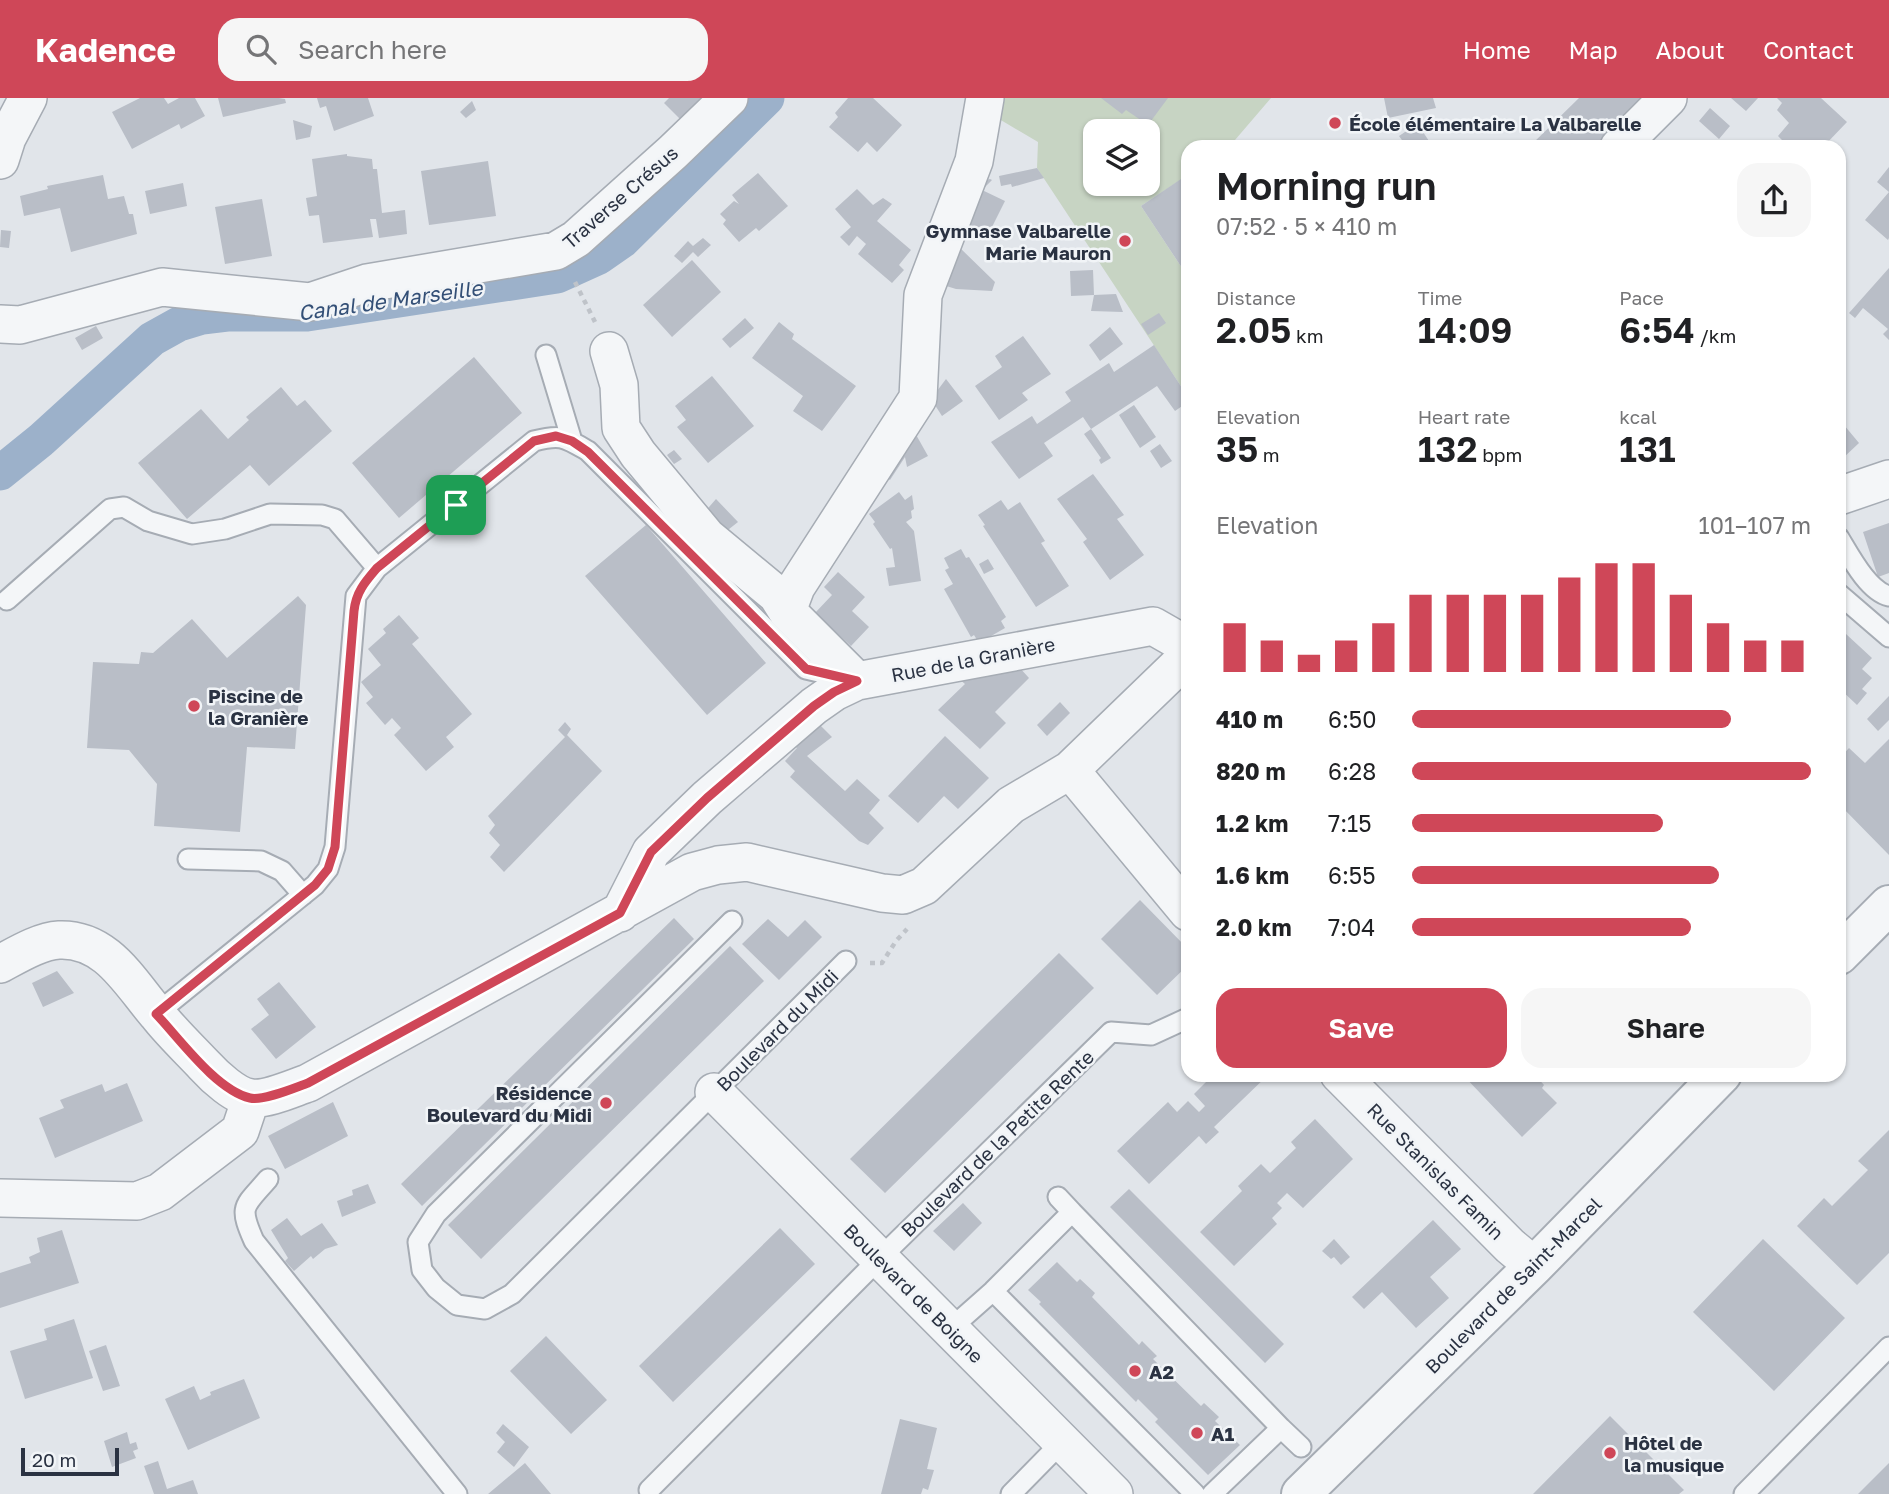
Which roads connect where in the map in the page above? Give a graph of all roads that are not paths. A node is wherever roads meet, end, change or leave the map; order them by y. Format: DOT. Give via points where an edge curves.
graph roads {
  1 [pos="28,98"];
  2 [pos="729,98"];
  3 [pos="985,98"];
  4 [pos="1668,98"];
  5 [pos="1626,140"];
  6 [pos="0,160"];
  7 [pos="0,324"];
  8 [pos="609,351"];
  9 [pos="546,355"];
  10 [pos="572,441"];
  11 [pos="1889,479"];
  12 [pos="1846,494"];
  13 [pos="1846,553"];
  14 [pos="377,568"];
  15 [pos="1889,596"];
  16 [pos="7,600"];
  17 [pos="1846,600"];
  18 [pos="787,611"];
  19 [pos="1889,637"];
  20 [pos="1181,642"];
  21 [pos="1181,663"];
  22 [pos="857,681"];
  23 [pos="1070,770"];
  24 [pos="188,859"];
  25 [pos="303,895"];
  26 [pos="1181,904"];
  27 [pos="1889,905"];
  28 [pos="620,913"];
  29 [pos="732,921"];
  30 [pos="1846,948"];
  31 [pos="846,961"];
  32 [pos="0,964"];
  33 [pos="156,1014"];
  34 [pos="1181,1021"];
  35 [pos="1347,1082"];
  36 [pos="1714,1082"];
  37 [pos="714,1091"];
  38 [pos="251,1098"];
  39 [pos="268,1179"];
  40 [pos="1058,1197"];
  41 [pos="0,1198"];
  42 [pos="1072,1212"];
  43 [pos="880,1258"];
  44 [pos="1534,1266"];
  45 [pos="993,1291"];
  46 [pos="950,1329"];
  47 [pos="1889,1347"];
  48 [pos="1281,1428"];
  49 [pos="1062,1442"];
  50 [pos="1301,1447"];
  51 [pos="649,1490"];
  52 [pos="457,1494"];
  53 [pos="1011,1494"];
  54 [pos="1114,1494"];
  55 [pos="1195,1494"];
  56 [pos="1212,1494"];
  57 [pos="1301,1494"];
  58 [pos="1744,1494"];
  1 -- 6 [label="street" via="6,138"];
  2 -- 7 [label="street, Traverse Crésus" via="586,230 556,251 367,284 310,302 162,287 20,325"];
  3 -- 18 [label="street" via="974,161 923,295 918,398 796,587"];
  4 -- 5 [label="street"];
  8 -- 18 [label="street" via="619,385 621,428 638,454 708,537 777,595"];
  9 -- 10 [label="lane"];
  10 -- 14 [label="lane" via="556,436 534,441"];
  10 -- 22 [label="lane" via="806,669"];
  11 -- 12 [label="street"];
  13 -- 15 [label="lane" via="1864,577"];
  14 -- 16 [label="lane" via="335,519 322,515 271,513 225,529 192,534 148,521 124,507 110,509"];
  14 -- 25 [label="lane" via="356,596 335,847 328,869"];
  17 -- 19 [label="lane"];
  18 -- 22 [label="street"];
  20 -- 22 [label="street, Rue de la Granière" via="1153,626"];
  21 -- 23 [label="street"];
  22 -- 28 [label="street, Rue de la Granière" via="814,706 651,852"];
  23 -- 26 [label="street"];
  23 -- 28 [label="street" via="1010,805 924,886 902,895 747,862 692,872"];
  24 -- 25 [label="lane" via="261,861 282,871"];
  25 -- 33 [label="lane"];
  27 -- 30 [label="street"];
  28 -- 38 [label="street" via="308,1083"];
  29 -- 37 [label="lane, Boulevard du Midi" via="436,1214 418,1242 422,1270 457,1305 485,1309 512,1294"];
  31 -- 37 [label="lane, Boulevard du Midi"];
  32 -- 33 [label="street" via="57,940 78,942 114,962"];
  33 -- 38 [label="street" via="215,1076"];
  34 -- 43 [label="lane, Boulevard de la Petite Rente" via="1151,1035 1111,1032"];
  35 -- 44 [label="street, Rue Stanislas Famin"];
  36 -- 44 [label="street, Boulevard de Saint-Marcel"];
  37 -- 43 [label="street, Boulevard de Boigne"];
  38 -- 41 [label="street" via="240,1130 160,1192 137,1201"];
  39 -- 52 [label="lane" via="246,1204 244,1219 254,1241"];
  40 -- 42 [label="lane"];
  42 -- 45 [label="lane"];
  42 -- 48 [label="lane"];
  43 -- 46 [label="street, Boulevard de Boigne"];
  43 -- 51 [label="lane, Boulevard de la Petite Rente"];
  44 -- 57 [label="street, Boulevard de Saint-Marcel"];
  45 -- 46 [label="lane"];
  45 -- 55 [label="lane"];
  46 -- 49 [label="street, Boulevard de Boigne"];
  47 -- 58 [label="lane"];
  48 -- 50 [label="lane"];
  48 -- 56 [label="lane"];
  49 -- 53 [label="lane"];
  49 -- 54 [label="street, Boulevard de Boigne"];
}
